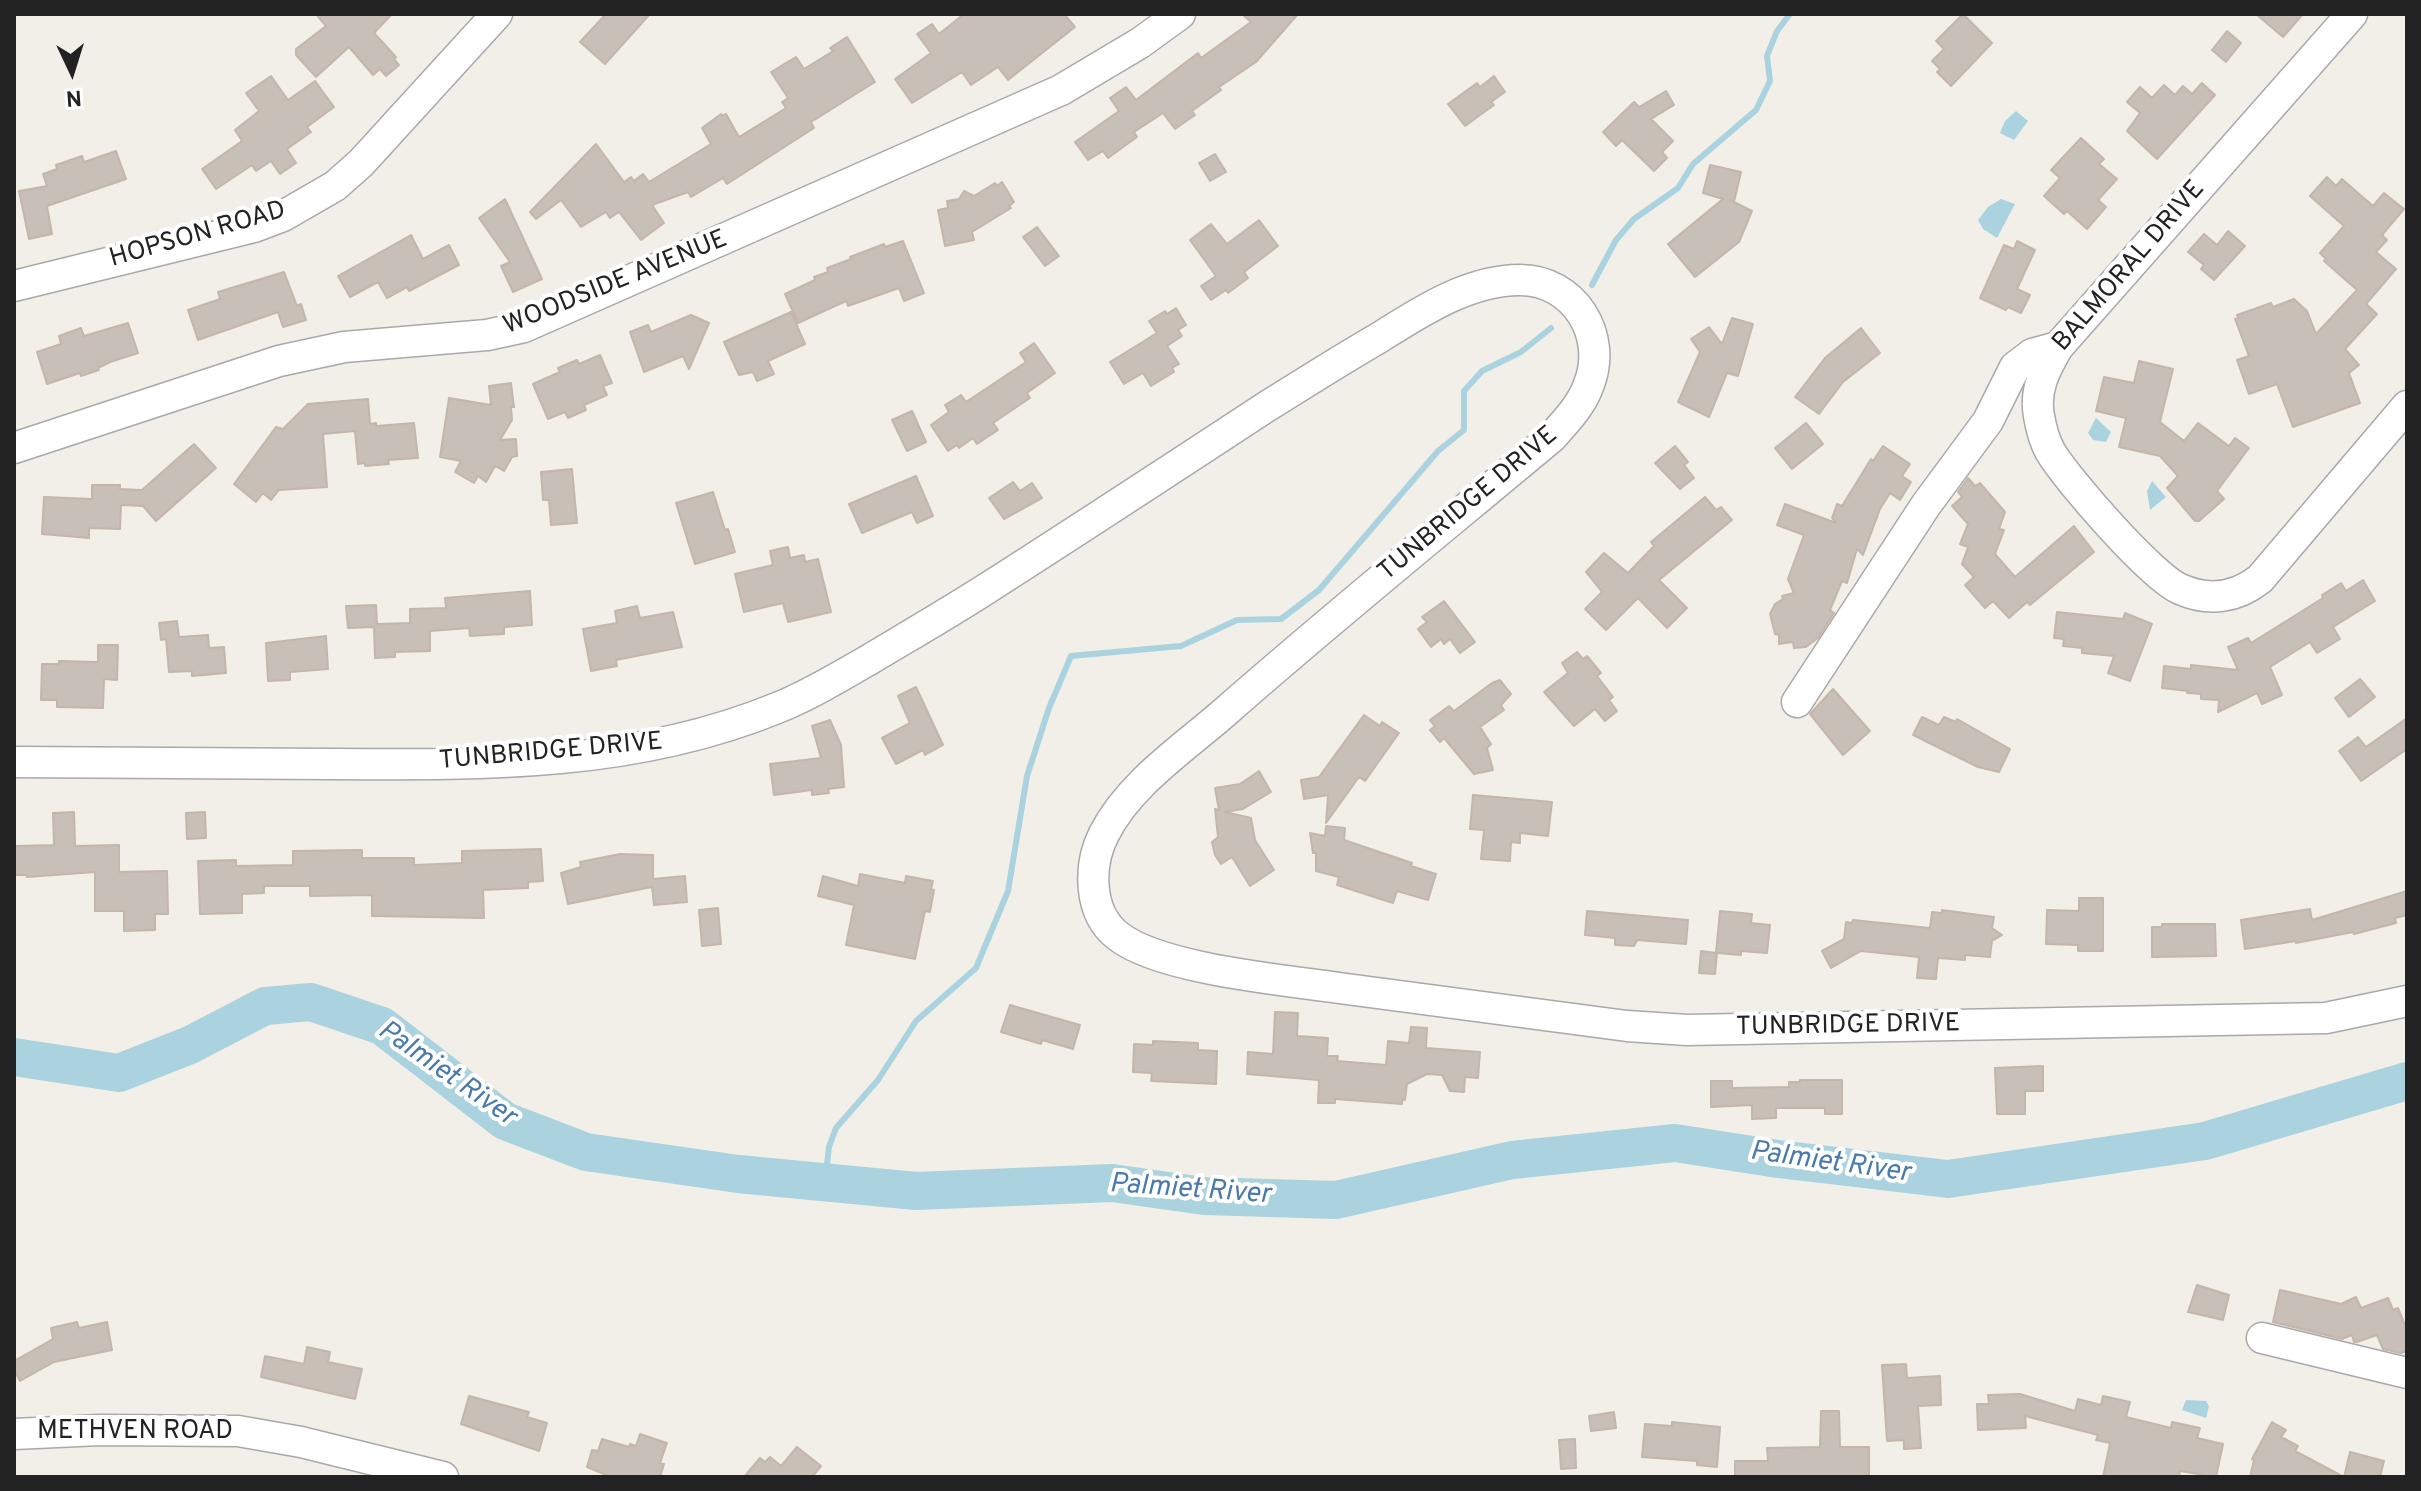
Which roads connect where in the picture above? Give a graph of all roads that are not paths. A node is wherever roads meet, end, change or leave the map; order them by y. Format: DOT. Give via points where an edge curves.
graph roads {
  1 [pos="497,14"];
  2 [pos="1180,14"];
  3 [pos="2352,14"];
  4 [pos="14,286"];
  5 [pos="2058,347"];
  6 [pos="2407,406"];
  7 [pos="14,448"];
  8 [pos="1797,702"];
  9 [pos="14,762"];
  10 [pos="2407,1001"];
  11 [pos="2262,1338"];
  12 [pos="2407,1373"];
  13 [pos="14,1434"];
  14 [pos="443,1477"];
  1 -- 4 [label="street, HOPSON ROAD" via="361,163 312,201 254,227"];
  2 -- 7 [label="street, WOODSIDE AVENUE" via="1061,90 524,327 315,352"];
  3 -- 5 [label="street, BALMORAL DRIVE"];
  5 -- 6 [label="street, BALMORAL DRIVE" via="2038,394 2042,433 2050,451 2161,578 2204,597 2234,595 2260,579"];
  5 -- 8 [label="street" via="2032,354 2015,367 1988,421 1926,505"];
  9 -- 10 [label="street, TUNBRIDGE DRIVE" via="482,765 633,749 722,728 814,691 941,617 1418,313 1480,286 1527,279 1568,294 1589,327 1594,363 1581,400 1552,437 1260,682 1121,808 1105,831 1093,872 1100,914 1118,936 1158,956 1254,976 1687,1030 2303,1019"];
  11 -- 12 [label="street"];
  13 -- 14 [label="street, METHVEN ROAD" via="238,1431"];
}
